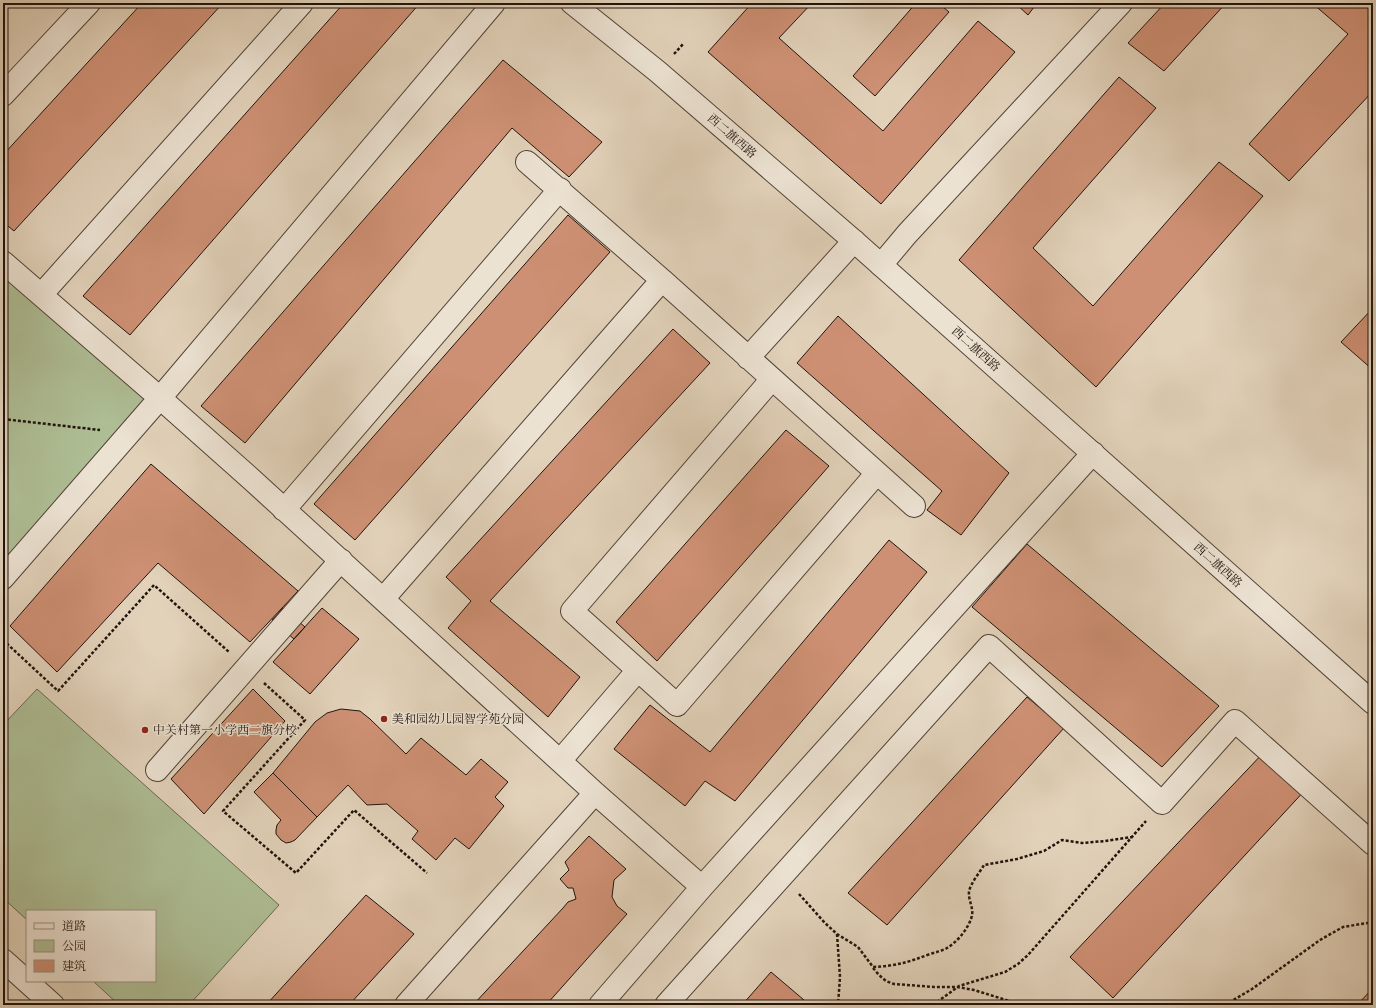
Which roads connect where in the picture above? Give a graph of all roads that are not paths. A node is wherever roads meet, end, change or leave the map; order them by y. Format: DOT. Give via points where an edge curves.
graph roads {
  1 [pos="89,3"];
  2 [pos="302,3"];
  3 [pos="494,3"];
  4 [pos="572,3"];
  5 [pos="1122,3"];
  6 [pos="3,95"];
  7 [pos="527,162"];
  8 [pos="560,189"];
  9 [pos="854,241"];
  10 [pos="3,262"];
  11 [pos="881,265"];
  12 [pos="662,280"];
  13 [pos="41,295"];
  14 [pos="748,358"];
  15 [pos="772,379"];
  16 [pos="160,398"];
  17 [pos="1093,453"];
  18 [pos="877,473"];
  19 [pos="914,506"];
  20 [pos="284,510"];
  21 [pos="341,560"];
  22 [pos="3,578"];
  23 [pos="383,599"];
  24 [pos="638,670"];
  25 [pos="1373,703"];
  26 [pos="560,761"];
  27 [pos="157,770"];
  28 [pos="596,793"];
  29 [pos="1370,836"];
  30 [pos="702,887"];
  31 [pos="3,960"];
  32 [pos="26,981"];
  33 [pos="27,982"];
  34 [pos="53,1005"];
  35 [pos="406,1005"];
  36 [pos="600,1005"];
  37 [pos="666,1005"];
  1 -- 6 [label="street"];
  2 -- 13 [label="street"];
  3 -- 16 [label="street"];
  4 -- 9 [label="street, 西二旗西路" via="657,71"];
  5 -- 11 [label="street"];
  7 -- 8 [label="street"];
  8 -- 12 [label="street"];
  8 -- 20 [label="street"];
  9 -- 11 [label="street, 西二旗西路"];
  9 -- 14 [label="street"];
  10 -- 13 [label="street"];
  11 -- 17 [label="street, 西二旗西路"];
  12 -- 14 [label="street"];
  12 -- 23 [label="street"];
  13 -- 16 [label="street"];
  14 -- 15 [label="street"];
  15 -- 18 [label="street"];
  15 -- 24 [label="street" via="572,611"];
  16 -- 20 [label="street"];
  16 -- 22 [label="street"];
  17 -- 25 [label="street, 西二旗西路"];
  17 -- 30 [label="street"];
  18 -- 19 [label="street"];
  18 -- 24 [label="street" via="677,705"];
  20 -- 21 [label="street"];
  21 -- 23 [label="street"];
  21 -- 27 [label="street"];
  23 -- 26 [label="street"];
  24 -- 26 [label="street"];
  26 -- 28 [label="street"];
  28 -- 30 [label="street"];
  28 -- 35 [label="street"];
  29 -- 37 [label="street" via="1235,721 1162,803 989,646"];
  30 -- 36 [label="street"];
  31 -- 32 [label="street"];
  33 -- 34 [label="street"];
}
